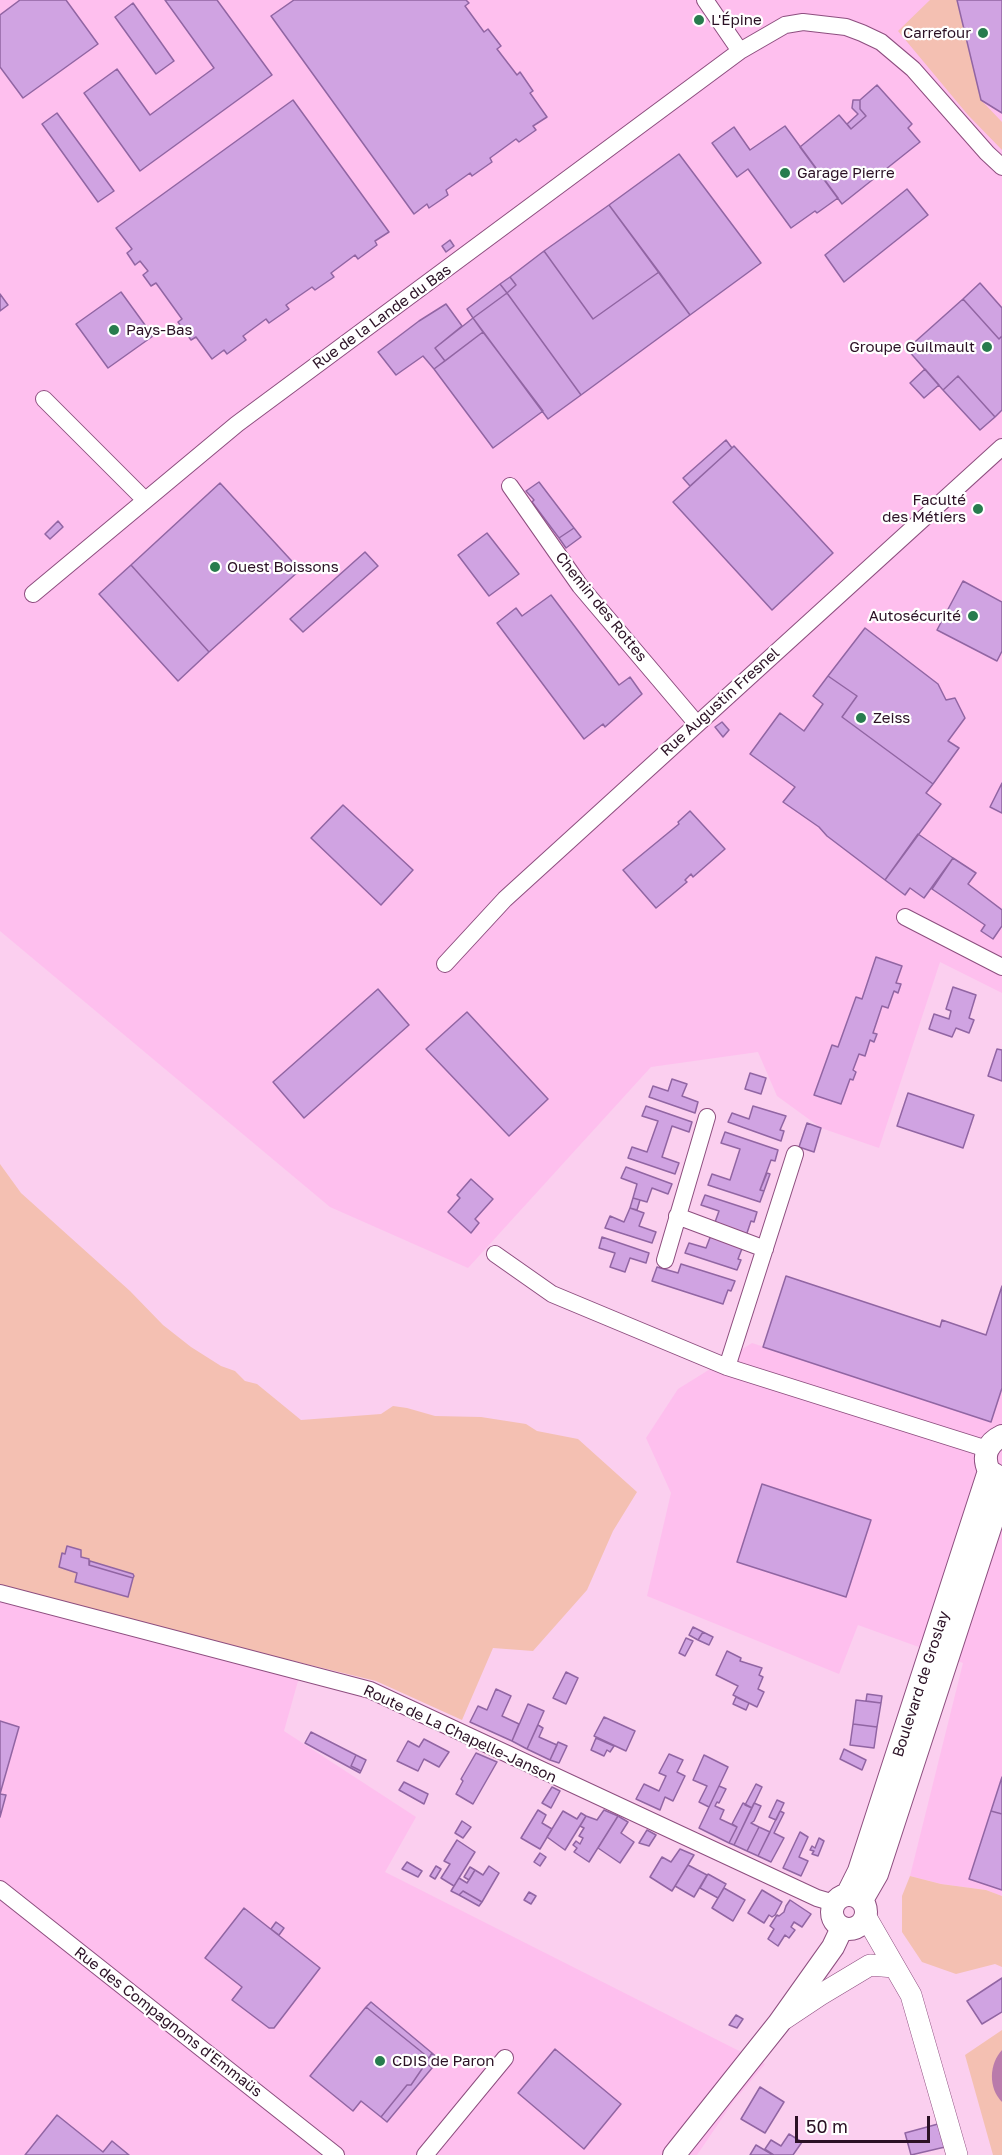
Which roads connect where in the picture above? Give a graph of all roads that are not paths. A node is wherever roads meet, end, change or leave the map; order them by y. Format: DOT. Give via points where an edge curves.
graph roads {
  1 [pos="705,0"];
  2 [pos="740,51"];
  3 [pos="1002,167"];
  4 [pos="44,399"];
  5 [pos="1002,447"];
  6 [pos="510,486"];
  7 [pos="145,500"];
  8 [pos="33,594"];
  9 [pos="697,724"];
  10 [pos="905,917"];
  11 [pos="445,964"];
  12 [pos="1002,968"];
  13 [pos="707,1117"];
  14 [pos="795,1154"];
  15 [pos="677,1216"];
  16 [pos="765,1249"];
  17 [pos="495,1254"];
  18 [pos="665,1260"];
  19 [pos="727,1367"];
  20 [pos="995,1459"];
  21 [pos="1002,1491"];
  22 [pos="0,1593"];
  23 [pos="0,1889"];
  24 [pos="852,1904"];
  25 [pos="894,1967"];
  26 [pos="779,2023"];
  27 [pos="504,2058"];
  28 [pos="336,2155"];
  29 [pos="425,2155"];
  30 [pos="674,2155"];
  31 [pos="957,2155"];
  1 -- 2 [label="street"];
  2 -- 3 [label="street, Rue de la Lande du Bas" via="785,25 804,22 862,33 881,42 913,69"];
  2 -- 7 [label="street, Rue de la Lande du Bas" via="237,424"];
  4 -- 7 [label="street"];
  5 -- 9 [label="street, Rue Augustin Fresnel"];
  6 -- 9 [label="street, Chemin des Rottes" via="580,586"];
  7 -- 8 [label="street, Rue de la Lande du Bas"];
  9 -- 11 [label="street, Rue Augustin Fresnel" via="505,899"];
  10 -- 12 [label="street"];
  13 -- 15 [label="street"];
  14 -- 16 [label="street"];
  15 -- 16 [label="street"];
  15 -- 18 [label="street"];
  16 -- 19 [label="street"];
  17 -- 19 [label="street" via="552,1294"];
  19 -- 20 [label="street"];
  20 -- 24 [label="main road, Boulevard de Groslay" via="859,1871"];
  21 -- 24 [label="main road, Boulevard de Groslay" via="874,1880"];
  22 -- 24 [label="street, Route de La Chapelle-Janson" via="370,1690 817,1898"];
  23 -- 28 [label="street, Rue des Compagnons d'Emmaüs"];
  24 -- 25 [label="street"];
  24 -- 26 [label="main road" via="832,1910 832,1917 842,1928 833,1947"];
  25 -- 26 [label="street" via="870,1965"];
  25 -- 31 [label="street" via="911,1995"];
  26 -- 30 [label="main road"];
  27 -- 29 [label="street"];
}
